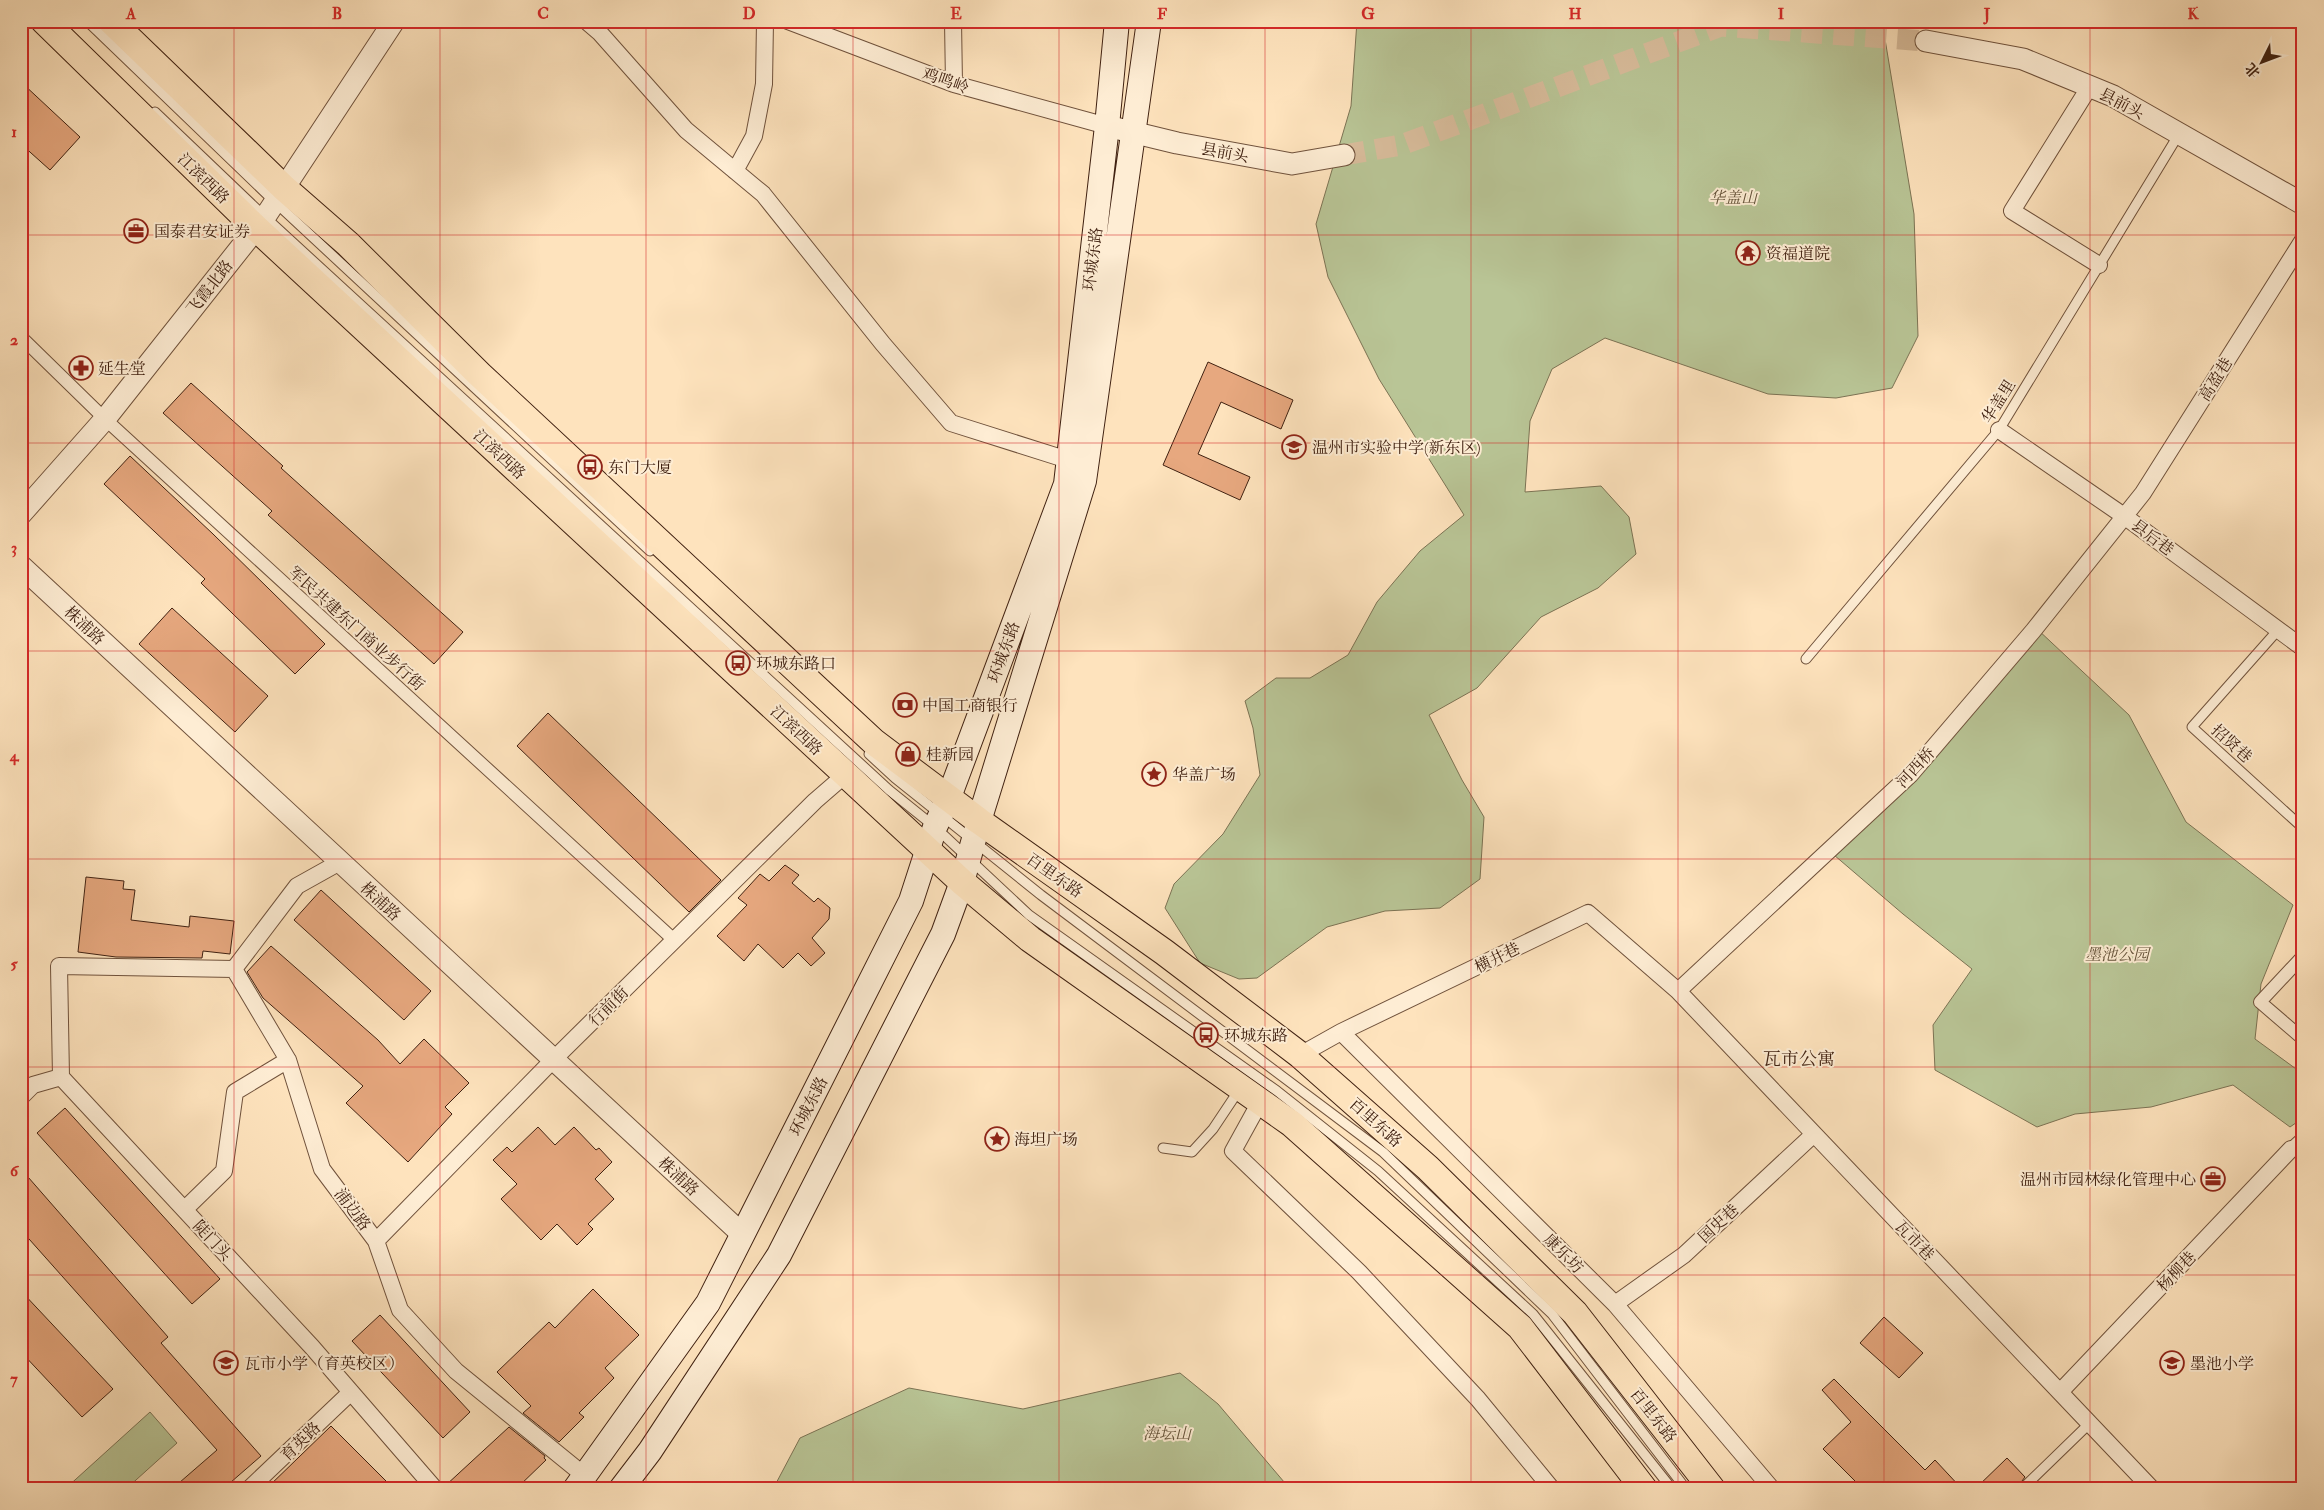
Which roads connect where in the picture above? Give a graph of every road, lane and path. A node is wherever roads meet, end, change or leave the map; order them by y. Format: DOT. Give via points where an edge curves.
graph roads {
  1 [pos="44,21"];
  2 [pos="87,21"];
  3 [pos="111,21"];
  4 [pos="394,21"];
  5 [pos="586,21"];
  6 [pos="765,21"];
  7 [pos="788,21"];
  8 [pos="953,21"];
  9 [pos="1118,21"];
  10 [pos="1149,21"];
  11 [pos="1926,40"];
  12 [pos="954,84"];
  13 [pos="2090,86"];
  14 [pos="146,102"];
  15 [pos="1107,126"];
  16 [pos="1133,133"];
  17 [pos="2179,134"];
  18 [pos="1344,155"];
  19 [pos="736,171"];
  20 [pos="2303,204"];
  21 [pos="270,209"];
  22 [pos="2303,240"];
  23 [pos="2100,264"];
  24 [pos="21,337"];
  25 [pos="105,419"];
  26 [pos="1999,430"];
  27 [pos="1068,460"];
  28 [pos="21,514"];
  29 [pos="2124,516"];
  30 [pos="654,554"];
  31 [pos="21,566"];
  32 [pos="2278,630"];
  33 [pos="2303,648"];
  34 [pos="1806,659"];
  35 [pos="859,744"];
  36 [pos="845,775"];
  37 [pos="938,822"];
  38 [pos="2303,828"];
  39 [pos="971,850"];
  40 [pos="340,862"];
  41 [pos="674,940"];
  42 [pos="2303,956"];
  43 [pos="234,969"];
  44 [pos="1678,991"];
  45 [pos="1341,1032"];
  46 [pos="2303,1039"];
  47 [pos="1300,1055"];
  48 [pos="288,1060"];
  49 [pos="553,1060"];
  50 [pos="62,1077"];
  51 [pos="1250,1095"];
  52 [pos="21,1096"];
  53 [pos="1814,1134"];
  54 [pos="2303,1138"];
  55 [pos="1164,1148"];
  56 [pos="2291,1150"];
  57 [pos="185,1209"];
  58 [pos="743,1235"];
  59 [pos="376,1241"];
  60 [pos="1615,1304"];
  61 [pos="2060,1392"];
  62 [pos="350,1393"];
  63 [pos="2090,1423"];
  64 [pos="580,1482"];
  65 [pos="250,1489"];
  66 [pos="435,1489"];
  67 [pos="622,1489"];
  68 [pos="1552,1489"];
  69 [pos="1644,1489"];
  70 [pos="1672,1489"];
  71 [pos="1686,1489"];
  72 [pos="1712,1489"];
  73 [pos="1772,1489"];
  74 [pos="2022,1489"];
  75 [pos="2152,1489"];
  1 -- 21 [label="main road, 江滨西路"];
  2 -- 21 [label="lane"];
  3 -- 21 [label="main road, 江滨西路"];
  4 -- 21 [label="street, 飞霞北路"];
  5 -- 19 [label="street" via="686,130"];
  6 -- 19 [label="street" via="764,84 754,136"];
  7 -- 12 [label="street, 鸡鸣岭"];
  8 -- 12 [label="street"];
  9 -- 15 [label="main road, 环城东路"];
  10 -- 16 [label="main road, 环城东路"];
  11 -- 13 [label="street, 县前头" via="2023,59"];
  12 -- 15 [label="street, 鸡鸣岭"];
  13 -- 17 [label="street, 县前头"];
  13 -- 23 [label="street" via="2012,211"];
  14 -- 21 [label="lane"];
  15 -- 16 [label="street, 县前头"];
  15 -- 27 [label="main road, 环城东路"];
  16 -- 18 [label="street, 县前头" via="1292,164"];
  16 -- 39 [label="main road, 环城东路" via="1084,481"];
  17 -- 20 [label="street, 县前头"];
  17 -- 23 [label="lane, 华盖里"];
  19 -- 27 [label="street" via="763,194 951,423"];
  21 -- 25 [label="street, 飞霞北路"];
  21 -- 30 [label="lane"];
  21 -- 36 [label="main road, 江滨西路"];
  21 -- 37 [label="lane" via="889,790"];
  21 -- 37 [label="main road, 江滨西路" via="348,244 486,380 874,742"];
  22 -- 29 [label="street, 高盈巷" via="2143,493"];
  23 -- 26 [label="lane, 华盖里"];
  24 -- 25 [label="street, 军民共建东门商业步行街"];
  25 -- 28 [label="street, 飞霞北路"];
  25 -- 41 [label="street, 军民共建东门商业步行街"];
  26 -- 29 [label="street, 县后巷"];
  26 -- 34 [label="lane, 华盖里"];
  27 -- 37 [label="main road, 环城东路" via="1066,484"];
  29 -- 32 [label="street, 县后巷"];
  29 -- 44 [label="street, 河西桥" via="2033,631 1910,775"];
  31 -- 40 [label="street, 株浦路"];
  32 -- 33 [label="street, 县后巷"];
  32 -- 38 [label="lane, 招贤巷" via="2192,727"];
  35 -- 37 [label="lane"];
  36 -- 37 [label="main road, 江滨西路"];
  36 -- 41 [label="street, 行前街"];
  37 -- 39 [label="main road, 江滨西路"];
  37 -- 39 [label="main road, 江滨西路"];
  37 -- 58 [label="main road, 环城东路" via="912,901"];
  39 -- 47 [label="main road, 百里东路" via="1164,952"];
  39 -- 51 [label="main road" via="1030,939"];
  39 -- 67 [label="main road, 环城东路" via="944,934 779,1255"];
  39 -- 70 [label="lane" via="1029,915 1277,1091 1378,1171 1533,1314"];
  39 -- 71 [label="lane" via="1041,895 1383,1152 1552,1314"];
  40 -- 43 [label="street" via="297,886"];
  40 -- 49 [label="street, 株浦路"];
  41 -- 49 [label="street, 行前街"];
  42 -- 46 [label="street" via="2260,1002"];
  43 -- 48 [label="street, 浦边路"];
  43 -- 50 [label="street" via="59,966"];
  44 -- 45 [label="street, 横井巷" via="1588,913"];
  44 -- 53 [label="street, 瓦市巷"];
  45 -- 47 [label="street, 横井巷"];
  45 -- 60 [label="street, 康乐坊"];
  47 -- 72 [label="main road, 百里东路" via="1428,1168 1575,1313"];
  48 -- 57 [label="street" via="235,1092 224,1170"];
  48 -- 59 [label="street, 浦边路" via="322,1169"];
  49 -- 58 [label="street, 株浦路"];
  49 -- 59 [label="street, 行前街"];
  50 -- 52 [label="street" via="33,1085"];
  50 -- 57 [label="street, 陡门头"];
  51 -- 55 [label="lane" via="1192,1152"];
  51 -- 68 [label="street" via="1233,1151 1359,1272 1478,1398"];
  51 -- 69 [label="main road" via="1292,1124 1520,1327"];
  53 -- 60 [label="street, 国史巷" via="1684,1255"];
  53 -- 61 [label="street, 瓦市巷"];
  54 -- 56 [label="street"];
  56 -- 61 [label="street, 杨柳巷"];
  57 -- 62 [label="street, 陡门头"];
  58 -- 64 [label="main road, 环城东路" via="708,1303"];
  59 -- 64 [label="street, 浦边路" via="400,1310 456,1370"];
  60 -- 73 [label="street, 康乐坊"];
  61 -- 63 [label="street, 瓦市巷"];
  62 -- 65 [label="street, 育英路"];
  62 -- 66 [label="street, 陡门头"];
  63 -- 74 [label="lane"];
  63 -- 75 [label="street, 瓦市巷"];
}
